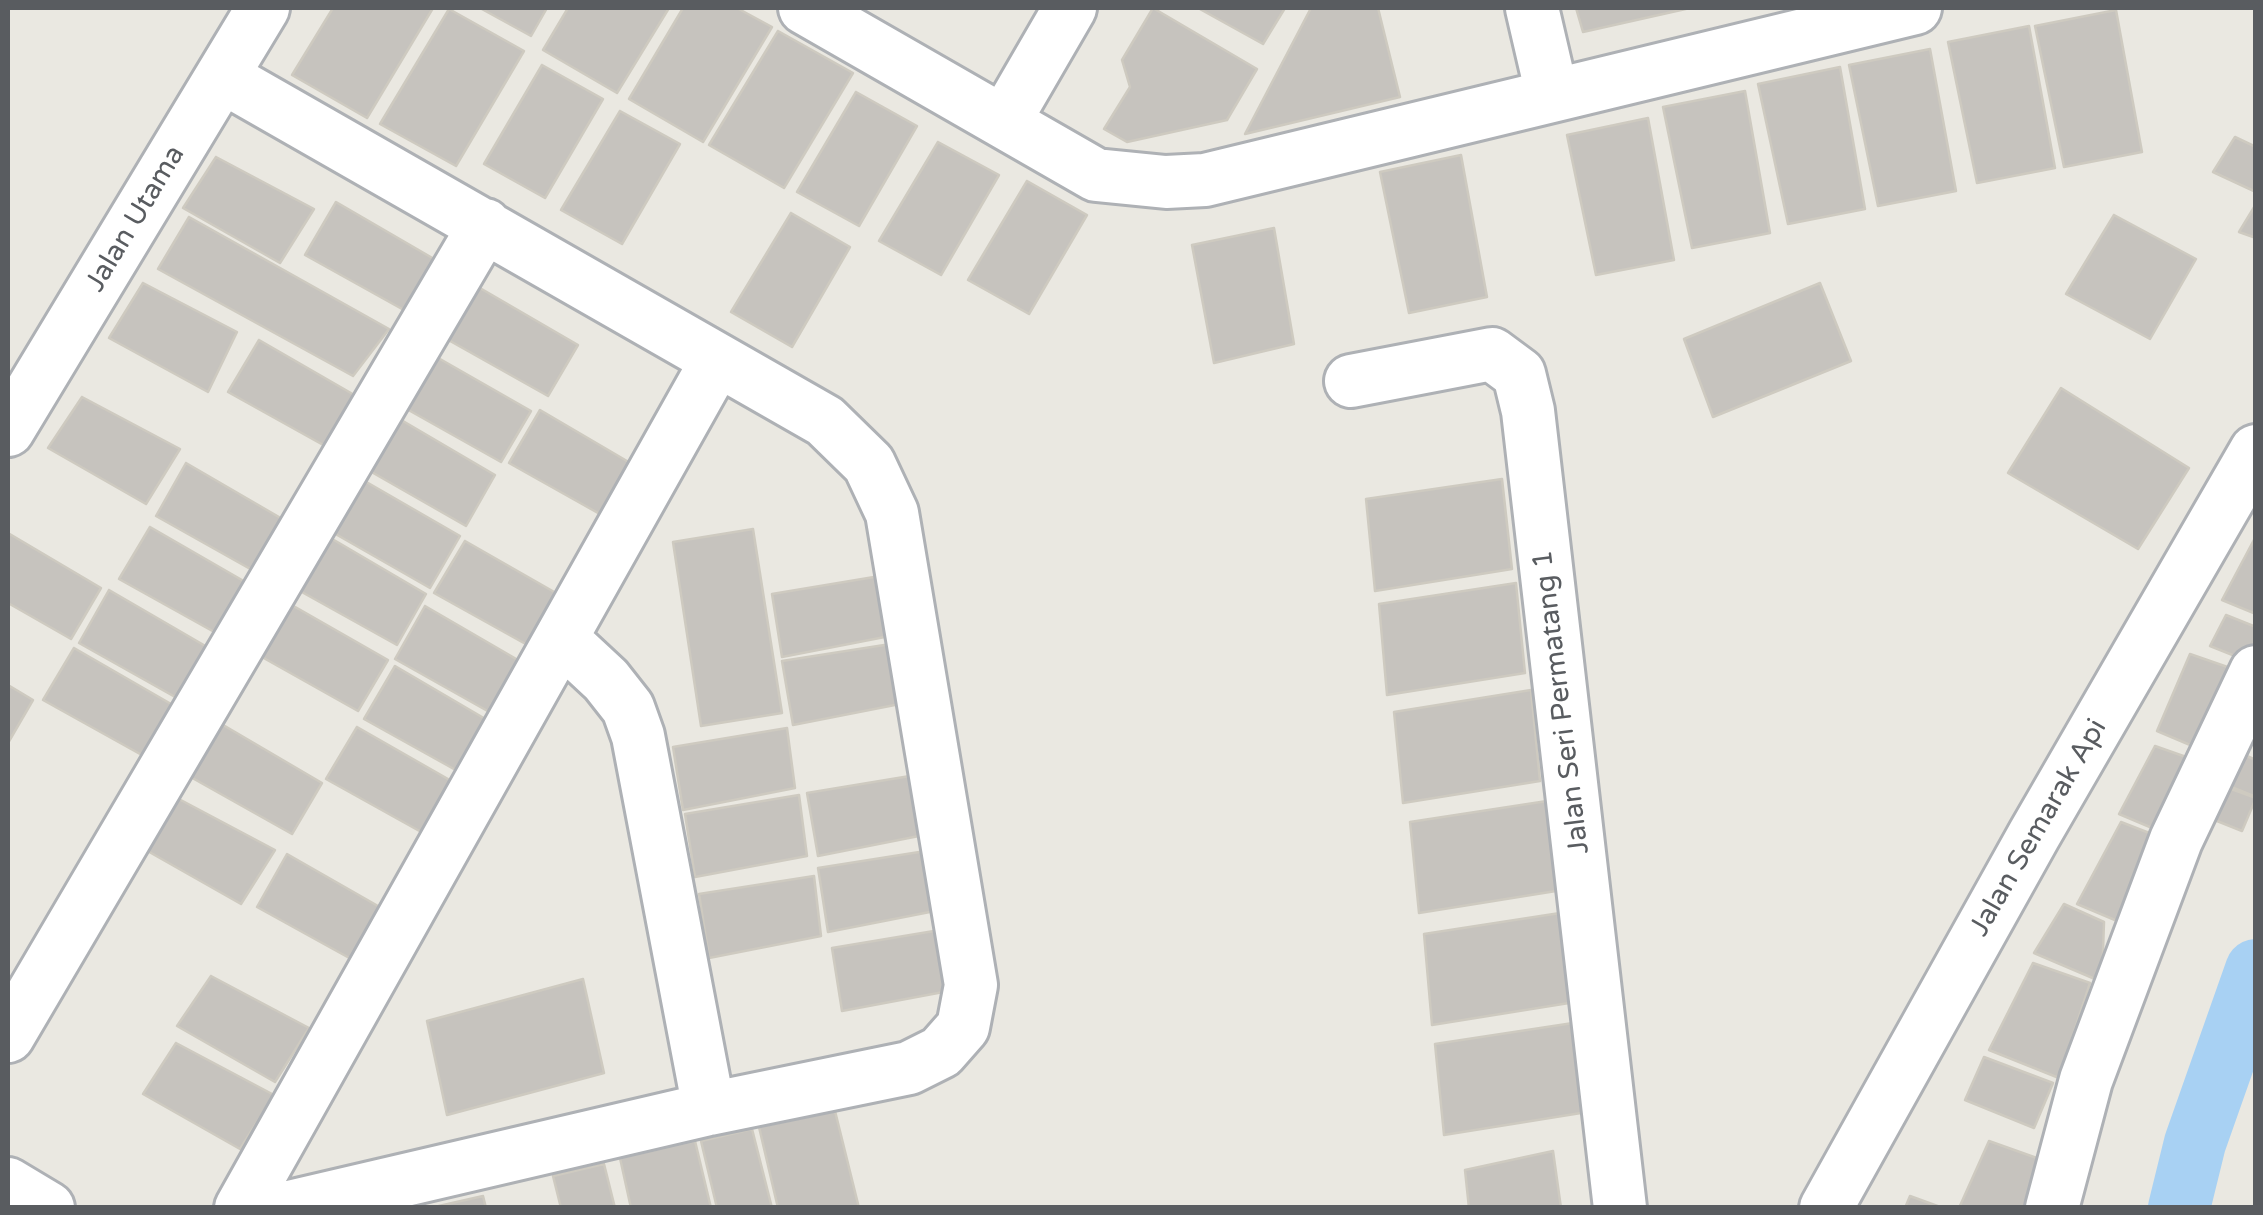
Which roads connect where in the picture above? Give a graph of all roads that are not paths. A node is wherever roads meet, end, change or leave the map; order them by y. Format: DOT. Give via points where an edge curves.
graph roads {
  1 [pos="263,8"];
  2 [pos="805,8"];
  3 [pos="1070,8"];
  4 [pos="1532,8"];
  5 [pos="1899,9"];
  6 [pos="223,77"];
  7 [pos="1552,94"];
  8 [pos="1005,120"];
  9 [pos="485,225"];
  10 [pos="716,362"];
  11 [pos="1351,381"];
  12 [pos="8,430"];
  13 [pos="2256,451"];
  14 [pos="562,640"];
  15 [pos="2256,672"];
  16 [pos="8,1036"];
  17 [pos="709,1109"];
  18 [pos="8,1184"];
  19 [pos="48,1208"];
  20 [pos="241,1208"];
  21 [pos="285,1208"];
  22 [pos="1620,1208"];
  23 [pos="1826,1208"];
  24 [pos="2052,1208"];
  1 -- 6 [label="street, Jalan Utama"];
  2 -- 8 [label="street"];
  3 -- 8 [label="street"];
  4 -- 7 [label="street"];
  5 -- 7 [label="street"];
  6 -- 9 [label="street"];
  6 -- 12 [label="street, Jalan Utama"];
  7 -- 8 [label="street" via="1205,180 1166,182 1096,174"];
  9 -- 10 [label="street"];
  9 -- 16 [label="street"];
  10 -- 14 [label="street"];
  10 -- 17 [label="street" via="825,421 868,464 892,512 971,984 963,1027 941,1052 909,1068"];
  11 -- 22 [label="street, Jalan Seri Permatang 1" via="1492,354 1519,374"];
  13 -- 23 [label="street, Jalan Semarak Api"];
  14 -- 17 [label="street" via="606,680 628,708 638,736"];
  14 -- 20 [label="street"];
  15 -- 24 [label="street" via="2176,840 2086,1080"];
  17 -- 21 [label="street"];
  18 -- 19 [label="street"];
}
